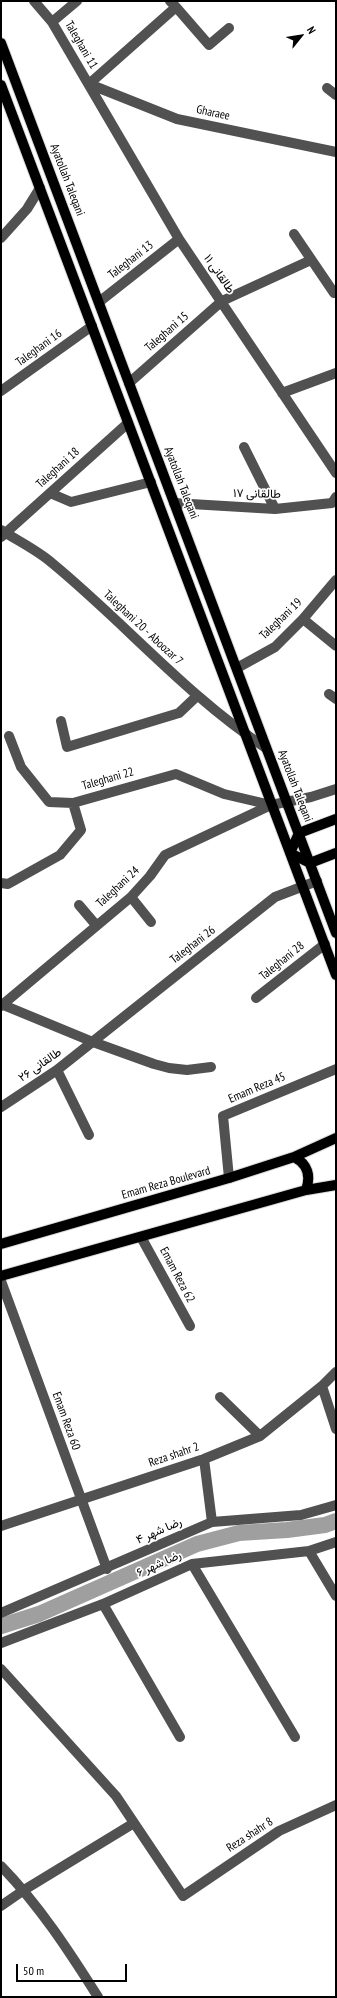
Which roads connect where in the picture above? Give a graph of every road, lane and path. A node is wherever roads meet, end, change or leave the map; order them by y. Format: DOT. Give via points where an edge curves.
graph roads {
  1 [pos="34,1"];
  2 [pos="77,1"];
  3 [pos="173,4"];
  4 [pos="52,22"];
  5 [pos="229,28"];
  6 [pos="1,43"];
  7 [pos="89,84"];
  8 [pos="1,85"];
  9 [pos="327,88"];
  10 [pos="336,96"];
  11 [pos="336,151"];
  12 [pos="40,188"];
  13 [pos="294,234"];
  14 [pos="1,238"];
  15 [pos="179,239"];
  16 [pos="311,260"];
  17 [pos="334,293"];
  18 [pos="222,301"];
  19 [pos="99,302"];
  20 [pos="92,326"];
  21 [pos="336,373"];
  22 [pos="129,383"];
  23 [pos="1,391"];
  24 [pos="282,393"];
  25 [pos="128,423"];
  26 [pos="244,447"];
  27 [pos="336,473"];
  28 [pos="151,482"];
  29 [pos="50,493"];
  30 [pos="336,497"];
  31 [pos="174,503"];
  32 [pos="275,509"];
  33 [pos="2,533"];
  34 [pos="336,580"];
  35 [pos="303,618"];
  36 [pos="336,646"];
  37 [pos="237,668"];
  38 [pos="197,696"];
  39 [pos="61,721"];
  40 [pos="246,734"];
  41 [pos="9,736"];
  42 [pos="266,748"];
  43 [pos="336,789"];
  44 [pos="73,803"];
  45 [pos="286,803"];
  46 [pos="271,805"];
  47 [pos="336,819"];
  48 [pos="299,833"];
  49 [pos="290,853"];
  50 [pos="336,853"];
  51 [pos="310,863"];
  52 [pos="317,881"];
  53 [pos="1,883"];
  54 [pos="303,886"];
  55 [pos="131,897"];
  56 [pos="79,905"];
  57 [pos="151,922"];
  58 [pos="96,925"];
  59 [pos="336,933"];
  60 [pos="324,944"];
  61 [pos="336,974"];
  62 [pos="256,998"];
  63 [pos="1,1005"];
  64 [pos="93,1042"];
  65 [pos="211,1067"];
  66 [pos="336,1069"];
  67 [pos="57,1070"];
  68 [pos="1,1107"];
  69 [pos="89,1135"];
  70 [pos="336,1138"];
  71 [pos="294,1157"];
  72 [pos="229,1178"];
  73 [pos="336,1185"];
  74 [pos="306,1190"];
  75 [pos="141,1237"];
  76 [pos="1,1244"];
  77 [pos="1,1276"];
  78 [pos="1,1281"];
  79 [pos="190,1326"];
  80 [pos="336,1372"];
  81 [pos="322,1386"];
  82 [pos="220,1397"];
  83 [pos="336,1429"];
  84 [pos="260,1436"];
  85 [pos="204,1459"];
  86 [pos="81,1501"];
  87 [pos="336,1505"];
  88 [pos="212,1522"];
  89 [pos="1,1526"];
  90 [pos="336,1542"];
  91 [pos="309,1550"];
  92 [pos="192,1564"];
  93 [pos="107,1568"];
  94 [pos="336,1596"];
  95 [pos="103,1604"];
  96 [pos="1,1613"];
  97 [pos="1,1643"];
  98 [pos="1,1669"];
  99 [pos="180,1737"];
  100 [pos="295,1737"];
  101 [pos="336,1805"];
  102 [pos="134,1823"];
  103 [pos="1,1866"];
  104 [pos="24,1890"];
  105 [pos="1,1906"];
  106 [pos="98,1997"];
  1 -- 4 [label="street, Taleghani 11"];
  2 -- 4 [label="street"];
  3 -- 5 [label="street" via="209,45"];
  3 -- 7 [label="street"];
  4 -- 7 [label="street, Taleghani 11"];
  6 -- 19 [label="main road, Ayatollah Taleqani"];
  7 -- 11 [label="street, Gharaee" via="177,119"];
  7 -- 15 [label="street, طالقانی ۱۱"];
  8 -- 12 [label="main road"];
  9 -- 10 [label="street"];
  12 -- 14 [label="street" via="27,209"];
  12 -- 20 [label="main road"];
  13 -- 16 [label="street"];
  15 -- 18 [label="street, طالقانی ۱۱"];
  15 -- 19 [label="street, Taleghani 13"];
  16 -- 17 [label="street"];
  16 -- 18 [label="street, Taleghani 15"];
  18 -- 22 [label="street, Taleghani 15"];
  18 -- 24 [label="street, طالقانی ۱۱"];
  19 -- 22 [label="main road, Ayatollah Taleqani"];
  20 -- 23 [label="street, Taleghani 16"];
  20 -- 25 [label="main road"];
  21 -- 24 [label="street"];
  22 -- 31 [label="main road, Ayatollah Taleqani"];
  24 -- 27 [label="street, طالقانی ۱۱"];
  25 -- 28 [label="main road"];
  25 -- 29 [label="street, Taleghani 18"];
  26 -- 32 [label="street"];
  28 -- 29 [label="street" via="72,502"];
  28 -- 40 [label="main road"];
  29 -- 33 [label="street, Taleghani 18"];
  30 -- 32 [label="street, طالقانی ۱۷" via="332,503"];
  31 -- 32 [label="street, طالقانی ۱۷"];
  31 -- 37 [label="main road, Ayatollah Taleqani"];
  33 -- 38 [label="street, Taleghani 20 - Aboozar 7" via="51,562"];
  34 -- 35 [label="street, Taleghani 19"];
  35 -- 36 [label="street"];
  35 -- 37 [label="street, Taleghani 19" via="275,647"];
  37 -- 42 [label="main road, Ayatollah Taleqani"];
  38 -- 39 [label="street" via="179,713 67,747"];
  38 -- 40 [label="street, Taleghani 20 - Aboozar 7"];
  40 -- 42 [label="street, Taleghani 20 - Aboozar 7"];
  40 -- 46 [label="main road"];
  41 -- 44 [label="street" via="21,767 49,802"];
  42 -- 45 [label="main road, Ayatollah Taleqani"];
  43 -- 45 [label="street, Taleghani 24"];
  44 -- 46 [label="street, Taleghani 22" via="176,774 224,794"];
  44 -- 53 [label="street, Taleghani 22" via="81,830 60,855 8,884"];
  45 -- 46 [label="street, Taleghani 24"];
  45 -- 48 [label="main road, Ayatollah Taleqani"];
  46 -- 49 [label="main road"];
  46 -- 55 [label="street, Taleghani 24" via="165,855"];
  47 -- 48 [label="main road"];
  48 -- 49 [label="main road"];
  48 -- 51 [label="main road, Ayatollah Taleqani"];
  49 -- 51 [label="main road"];
  49 -- 54 [label="main road"];
  50 -- 51 [label="main road"];
  51 -- 52 [label="main road, Ayatollah Taleqani"];
  52 -- 54 [label="street, Taleghani 26"];
  52 -- 59 [label="main road, Ayatollah Taleqani"];
  54 -- 60 [label="main road"];
  54 -- 64 [label="street, Taleghani 26" via="275,897"];
  55 -- 57 [label="street"];
  55 -- 58 [label="street, Taleghani 24"];
  56 -- 58 [label="street"];
  58 -- 63 [label="street, Taleghani 24"];
  60 -- 61 [label="main road"];
  60 -- 62 [label="street, Taleghani 28"];
  63 -- 64 [label="street"];
  64 -- 65 [label="street" via="169,1068 187,1070"];
  64 -- 67 [label="street, طالقانی ۲۶"];
  66 -- 72 [label="street, Emam Reza 45" via="223,1116"];
  67 -- 68 [label="street, طالقانی ۲۶"];
  67 -- 69 [label="street"];
  70 -- 71 [label="main road, Emam Reza Boulevard"];
  71 -- 72 [label="main road, Emam Reza Boulevard"];
  71 -- 74 [label="main road" via="305,1165 308,1171"];
  72 -- 76 [label="main road, Emam Reza Boulevard"];
  73 -- 74 [label="main road"];
  74 -- 75 [label="main road"];
  75 -- 77 [label="main road"];
  75 -- 79 [label="street, Emam Reza 62"];
  78 -- 86 [label="street, Emam Reza 60"];
  80 -- 81 [label="street, Reza shahr 2"];
  81 -- 83 [label="street"];
  81 -- 84 [label="street, Reza shahr 2"];
  82 -- 84 [label="street"];
  84 -- 85 [label="street, Reza shahr 2"];
  85 -- 86 [label="street, Reza shahr 2"];
  85 -- 88 [label="street"];
  86 -- 89 [label="street, Reza shahr 2"];
  86 -- 93 [label="street, Emam Reza 60"];
  87 -- 88 [label="street, رضا شهر ۴" via="301,1515"];
  88 -- 93 [label="street, رضا شهر ۴"];
  90 -- 91 [label="street, رضا شهر ۶"];
  91 -- 92 [label="street, رضا شهر ۶"];
  91 -- 94 [label="street"];
  92 -- 95 [label="street, رضا شهر ۶"];
  92 -- 100 [label="street"];
  93 -- 96 [label="street, رضا شهر ۴"];
  95 -- 97 [label="street, رضا شهر ۶"];
  95 -- 99 [label="street"];
  98 -- 102 [label="street" via="116,1796"];
  101 -- 102 [label="street, Reza shahr 8" via="279,1831 183,1896"];
  102 -- 104 [label="street"];
  103 -- 104 [label="street"];
  104 -- 105 [label="street"];
  104 -- 106 [label="street" via="74,1958"];
}
